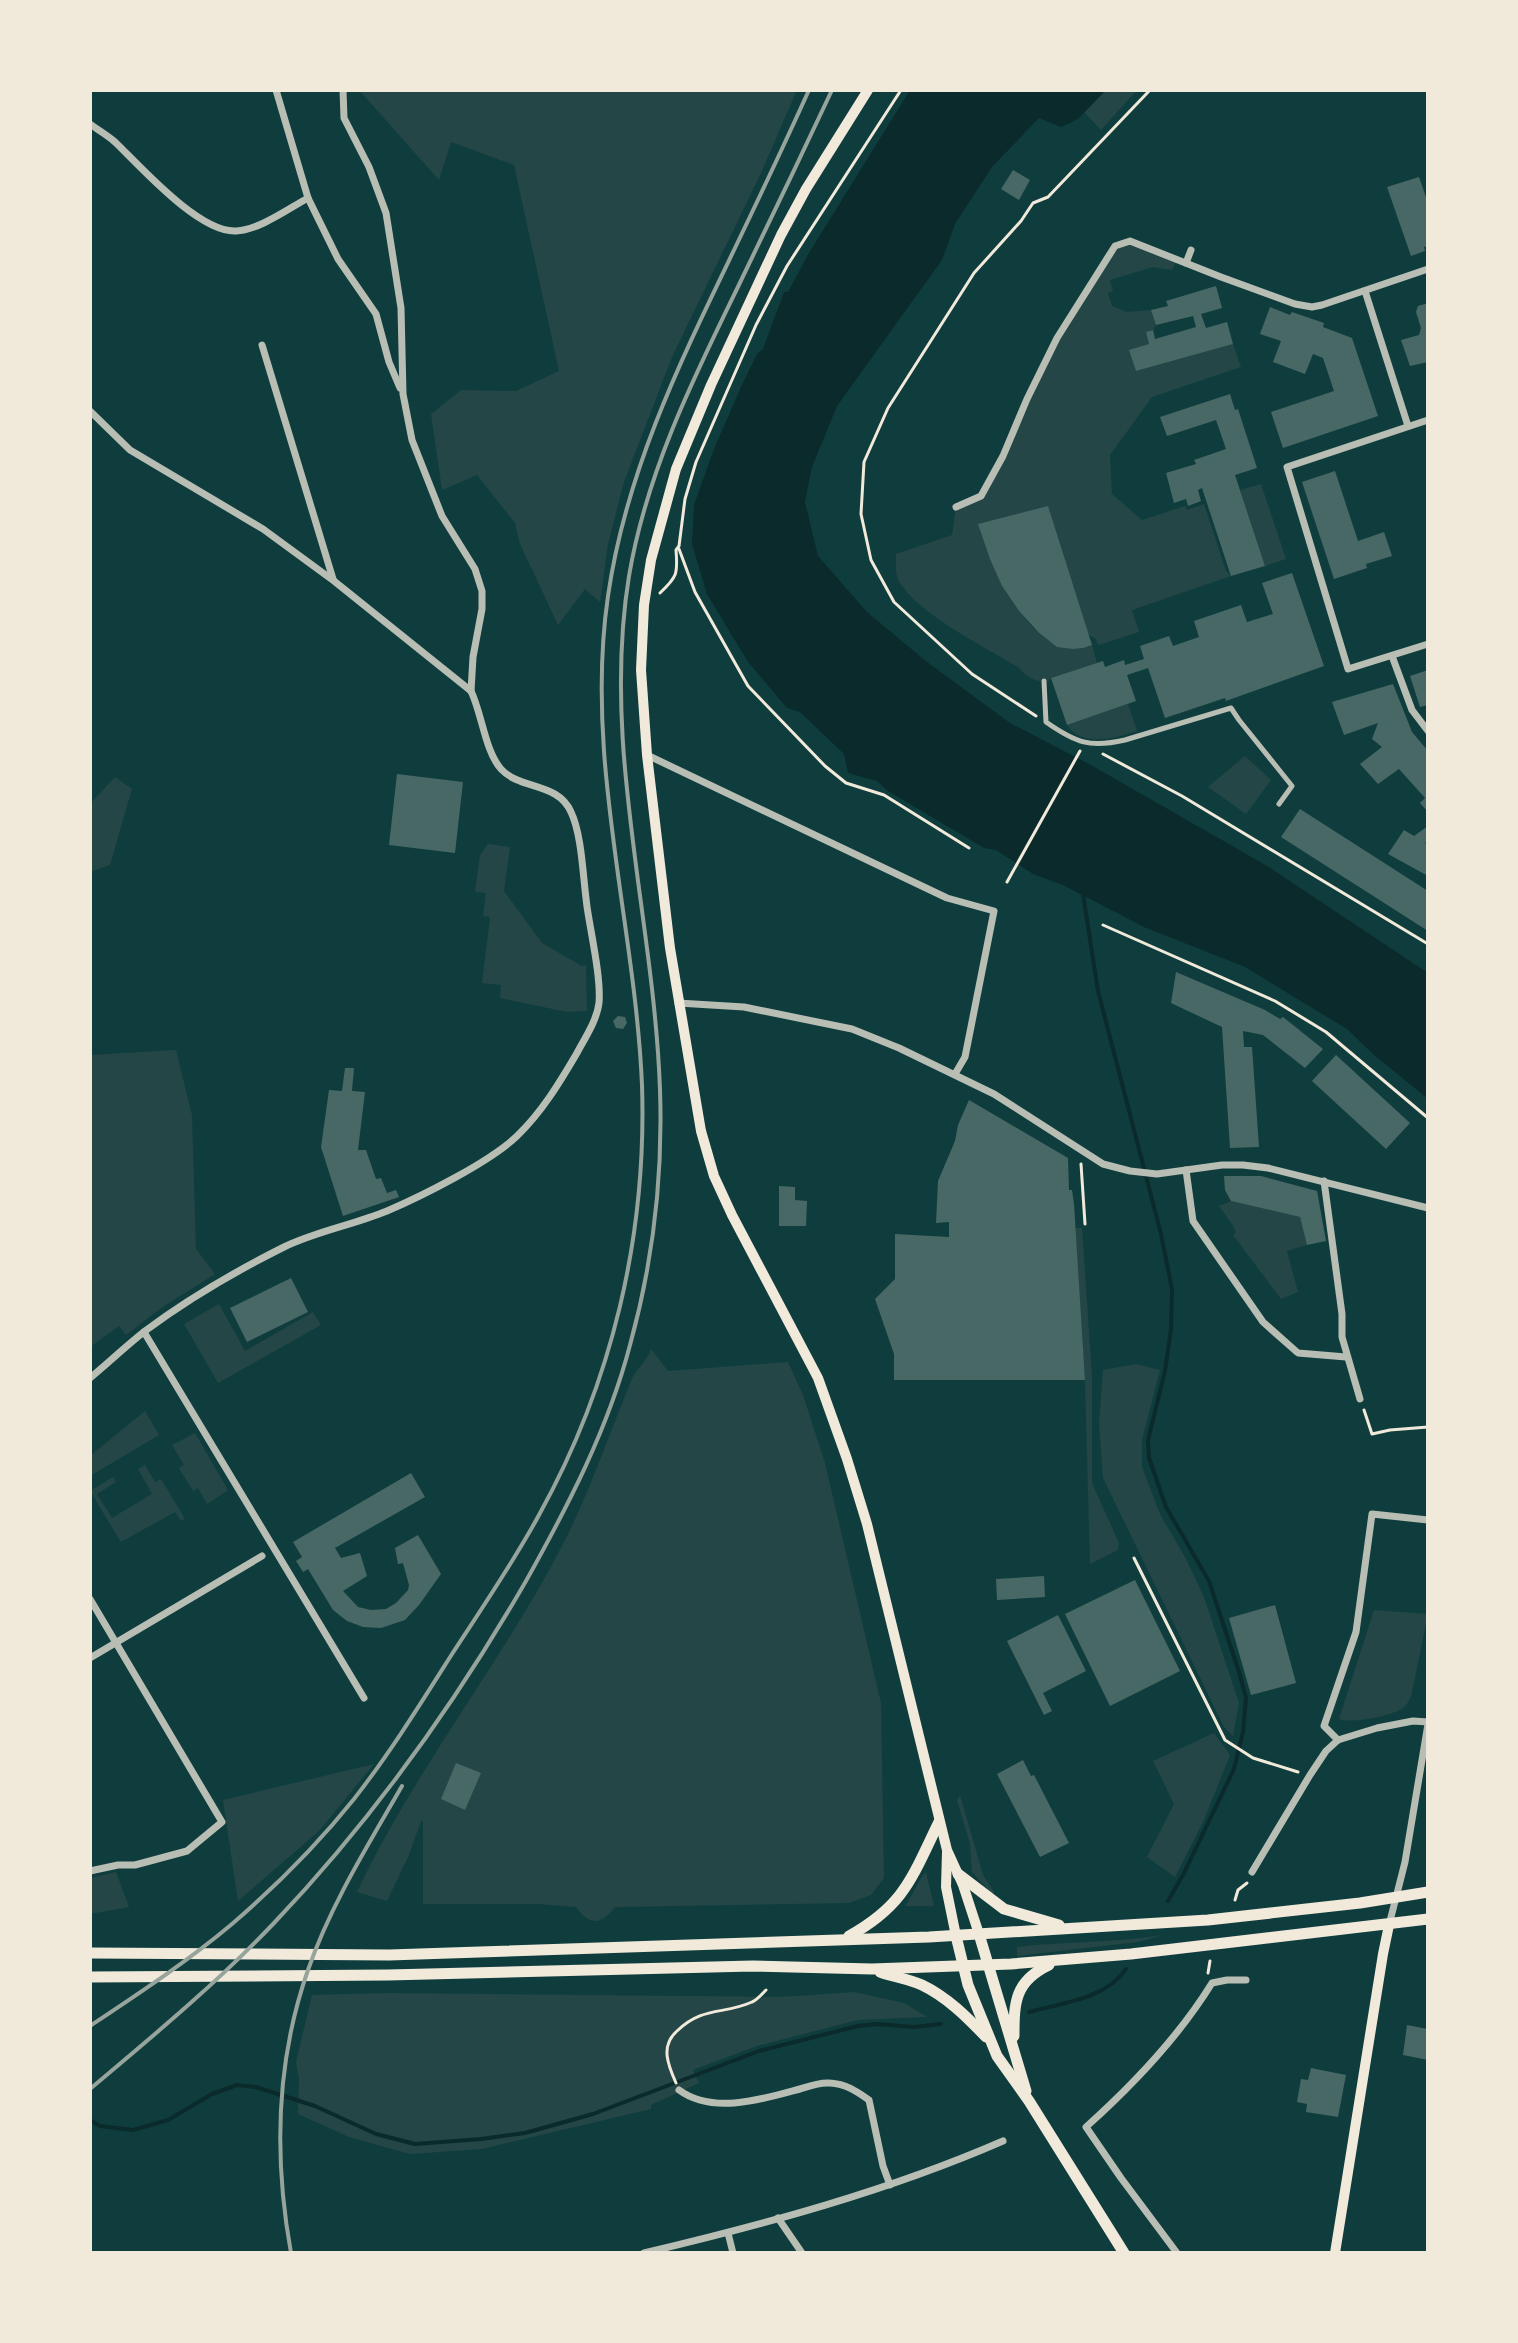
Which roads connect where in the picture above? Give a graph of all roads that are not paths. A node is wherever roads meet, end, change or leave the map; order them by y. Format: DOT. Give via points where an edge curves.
graph roads {
  1 [pos="276,90"];
  2 [pos="343,90"];
  3 [pos="868,90"];
  4 [pos="90,124"];
  5 [pos="308,198"];
  6 [pos="1191,250"];
  7 [pos="1186,263"];
  8 [pos="1428,269"];
  9 [pos="1365,291"];
  10 [pos="262,345"];
  11 [pos="403,394"];
  12 [pos="90,411"];
  13 [pos="1428,420"];
  14 [pos="1408,426"];
  15 [pos="956,507"];
  16 [pos="334,581"];
  17 [pos="1428,644"];
  18 [pos="1392,656"];
  19 [pos="1044,681"];
  20 [pos="471,691"];
  21 [pos="1428,731"];
  22 [pos="647,755"];
  23 [pos="1279,804"];
  24 [pos="678,1003"];
  25 [pos="955,1074"];
  26 [pos="1186,1170"];
  27 [pos="1324,1181"];
  28 [pos="1428,1208"];
  29 [pos="144,1332"];
  30 [pos="1346,1357"];
  31 [pos="90,1378"];
  32 [pos="1360,1399"];
  33 [pos="1428,1520"];
  34 [pos="262,1556"];
  35 [pos="90,1599"];
  36 [pos="116,1643"];
  37 [pos="90,1658"];
  38 [pos="364,1698"];
  39 [pos="1428,1723"];
  40 [pos="1338,1740"];
  41 [pos="939,1822"];
  42 [pos="947,1850"];
  43 [pos="90,1871"];
  44 [pos="1252,1872"];
  45 [pos="958,1874"];
  46 [pos="1426,1892"];
  47 [pos="1396,1897"];
  48 [pos="1424,1920"];
  49 [pos="1389,1925"];
  50 [pos="1071,1928"];
  51 [pos="979,1934"];
  52 [pos="956,1936"];
  53 [pos="845,1939"];
  54 [pos="90,1953"];
  55 [pos="1057,1961"];
  56 [pos="988,1965"];
  57 [pos="963,1966"];
  58 [pos="872,1969"];
  59 [pos="90,1977"];
  60 [pos="1246,1980"];
  61 [pos="989,2040"];
  62 [pos="1014,2050"];
  63 [pos="679,2090"];
  64 [pos="1029,2101"];
  65 [pos="1003,2141"];
  66 [pos="890,2185"];
  67 [pos="778,2218"];
  68 [pos="728,2233"];
  69 [pos="644,2253"];
  70 [pos="733,2253"];
  71 [pos="802,2253"];
  72 [pos="1124,2253"];
  73 [pos="1177,2253"];
  74 [pos="1335,2253"];
  1 -- 5 [label="street"];
  2 -- 11 [label="street" via="344,118 386,213 401,308"];
  3 -- 22 [label="main road" via="781,235 676,469 644,605 641,670"];
  4 -- 5 [label="street" via="168,196 217,227 252,227"];
  5 -- 11 [label="street" via="338,259 376,314"];
  6 -- 7 [label="street"];
  7 -- 9 [label="street" via="1305,307"];
  7 -- 15 [label="street" via="1130,241 1115,246 1057,338 981,496"];
  8 -- 9 [label="street"];
  9 -- 14 [label="street"];
  10 -- 16 [label="street"];
  11 -- 20 [label="street" via="412,440 442,516 475,569 482,591"];
  12 -- 16 [label="street" via="130,450 263,529"];
  13 -- 14 [label="street"];
  14 -- 18 [label="street" via="1287,467 1348,669"];
  16 -- 20 [label="street"];
  17 -- 18 [label="street"];
  18 -- 21 [label="street" via="1412,710"];
  19 -- 23 [label="street" via="1046,722 1084,744 1125,740 1231,708 1292,786"];
  20 -- 29 [label="street" via="495,762 520,782 556,794 571,810 599,1004 588,1035 543,1106 495,1153 388,1211 286,1246 197,1295"];
  22 -- 24 [label="main road"];
  22 -- 25 [label="street" via="947,898 994,911 965,1057"];
  24 -- 25 [label="street" via="744,1007 852,1029"];
  24 -- 41 [label="main road" via="714,1176 818,1378 847,1459"];
  25 -- 26 [label="street" via="1103,1164 1157,1174"];
  26 -- 27 [label="street" via="1243,1165"];
  26 -- 30 [label="street" via="1193,1221 1263,1322 1298,1353"];
  27 -- 28 [label="street"];
  27 -- 30 [label="street"];
  29 -- 31 [label="street"];
  29 -- 38 [label="street"];
  30 -- 32 [label="street"];
  33 -- 40 [label="street" via="1372,1514 1356,1632 1324,1726"];
  34 -- 36 [label="street"];
  35 -- 36 [label="street"];
  36 -- 37 [label="street"];
  36 -- 43 [label="street" via="222,1822 187,1851"];
  39 -- 40 [label="street" via="1413,1721"];
  39 -- 47 [label="street"];
  40 -- 44 [label="street" via="1310,1775"];
  41 -- 42 [label="main road"];
  41 -- 53 [label="main road" via="897,1901"];
  42 -- 45 [label="main road"];
  42 -- 52 [label="main road" via="946,1887"];
  45 -- 50 [label="main road" via="1004,1909"];
  45 -- 51 [label="main road"];
  46 -- 47 [label="main road"];
  47 -- 49 [label="street"];
  47 -- 50 [label="main road" via="1208,1920"];
  48 -- 49 [label="main road"];
  49 -- 55 [label="main road"];
  49 -- 74 [label="main road"];
  50 -- 51 [label="main road"];
  51 -- 52 [label="main road"];
  51 -- 56 [label="main road"];
  52 -- 53 [label="main road"];
  52 -- 57 [label="main road"];
  53 -- 54 [label="main road" via="389,1955"];
  55 -- 56 [label="main road"];
  55 -- 62 [label="main road" via="1029,1977 1020,1990"];
  56 -- 57 [label="main road"];
  56 -- 62 [label="main road"];
  57 -- 58 [label="main road"];
  57 -- 61 [label="main road"];
  58 -- 59 [label="main road" via="753,1966"];
  58 -- 61 [label="main road" via="922,1985"];
  60 -- 73 [label="street" via="1212,1983 1194,2014 1131,2086 1086,2127"];
  61 -- 64 [label="main road"];
  62 -- 64 [label="main road"];
  63 -- 66 [label="street" via="701,2101 733,2103 826,2082 847,2085 869,2100"];
  64 -- 72 [label="main road"];
  65 -- 66 [label="street"];
  66 -- 67 [label="street"];
  67 -- 68 [label="street"];
  67 -- 71 [label="street"];
  68 -- 69 [label="street"];
  68 -- 70 [label="street"];
}
